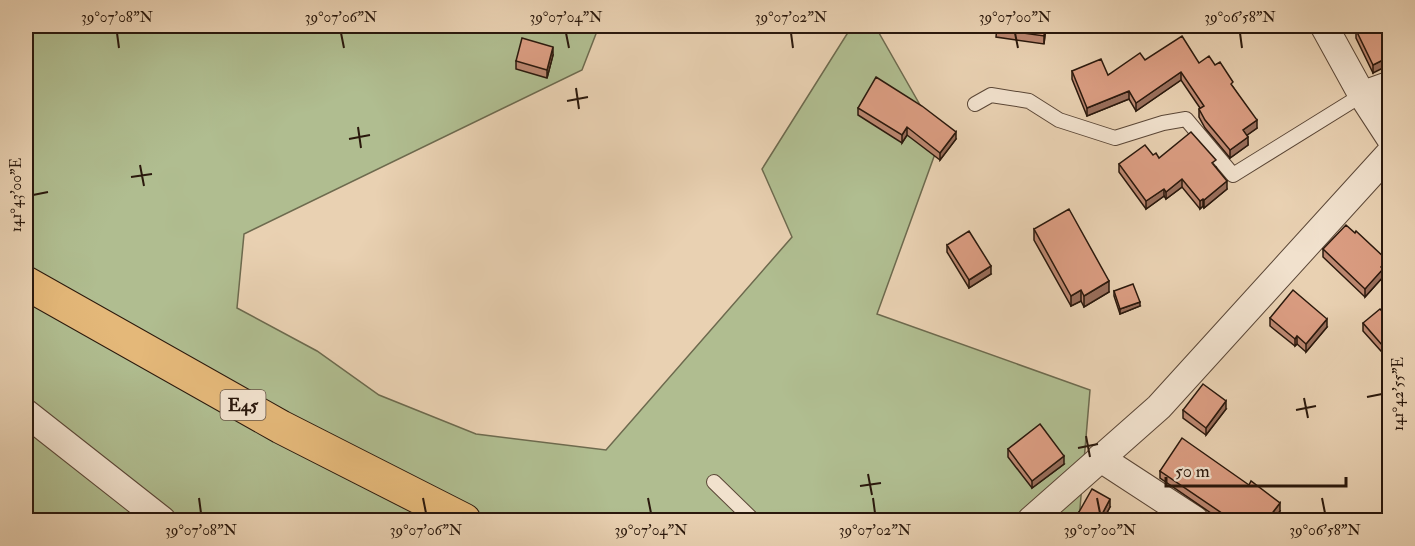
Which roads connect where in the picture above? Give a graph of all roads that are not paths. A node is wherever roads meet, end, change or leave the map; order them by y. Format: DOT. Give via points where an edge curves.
graph roads {
  1 [pos="1324,26"];
  2 [pos="1389,85"];
  3 [pos="1362,95"];
  4 [pos="975,104"];
  5 [pos="1389,138"];
  6 [pos="1389,153"];
  7 [pos="26,283"];
  8 [pos="26,413"];
  9 [pos="1100,458"];
  10 [pos="714,482"];
  11 [pos="162,520"];
  12 [pos="464,520"];
  13 [pos="753,520"];
  14 [pos="1031,520"];
  15 [pos="1195,520"];
  1 -- 3 [label="street"];
  2 -- 3 [label="street"];
  3 -- 4 [label="lane" via="1233,175 1186,119 1114,138 1059,120 1029,101 990,95"];
  3 -- 5 [label="street"];
  6 -- 9 [label="street" via="1159,407"];
  7 -- 12 [label="highway, E45" via="281,427"];
  8 -- 11 [label="street"];
  9 -- 14 [label="street"];
  9 -- 15 [label="street"];
  10 -- 13 [label="lane"];
}
